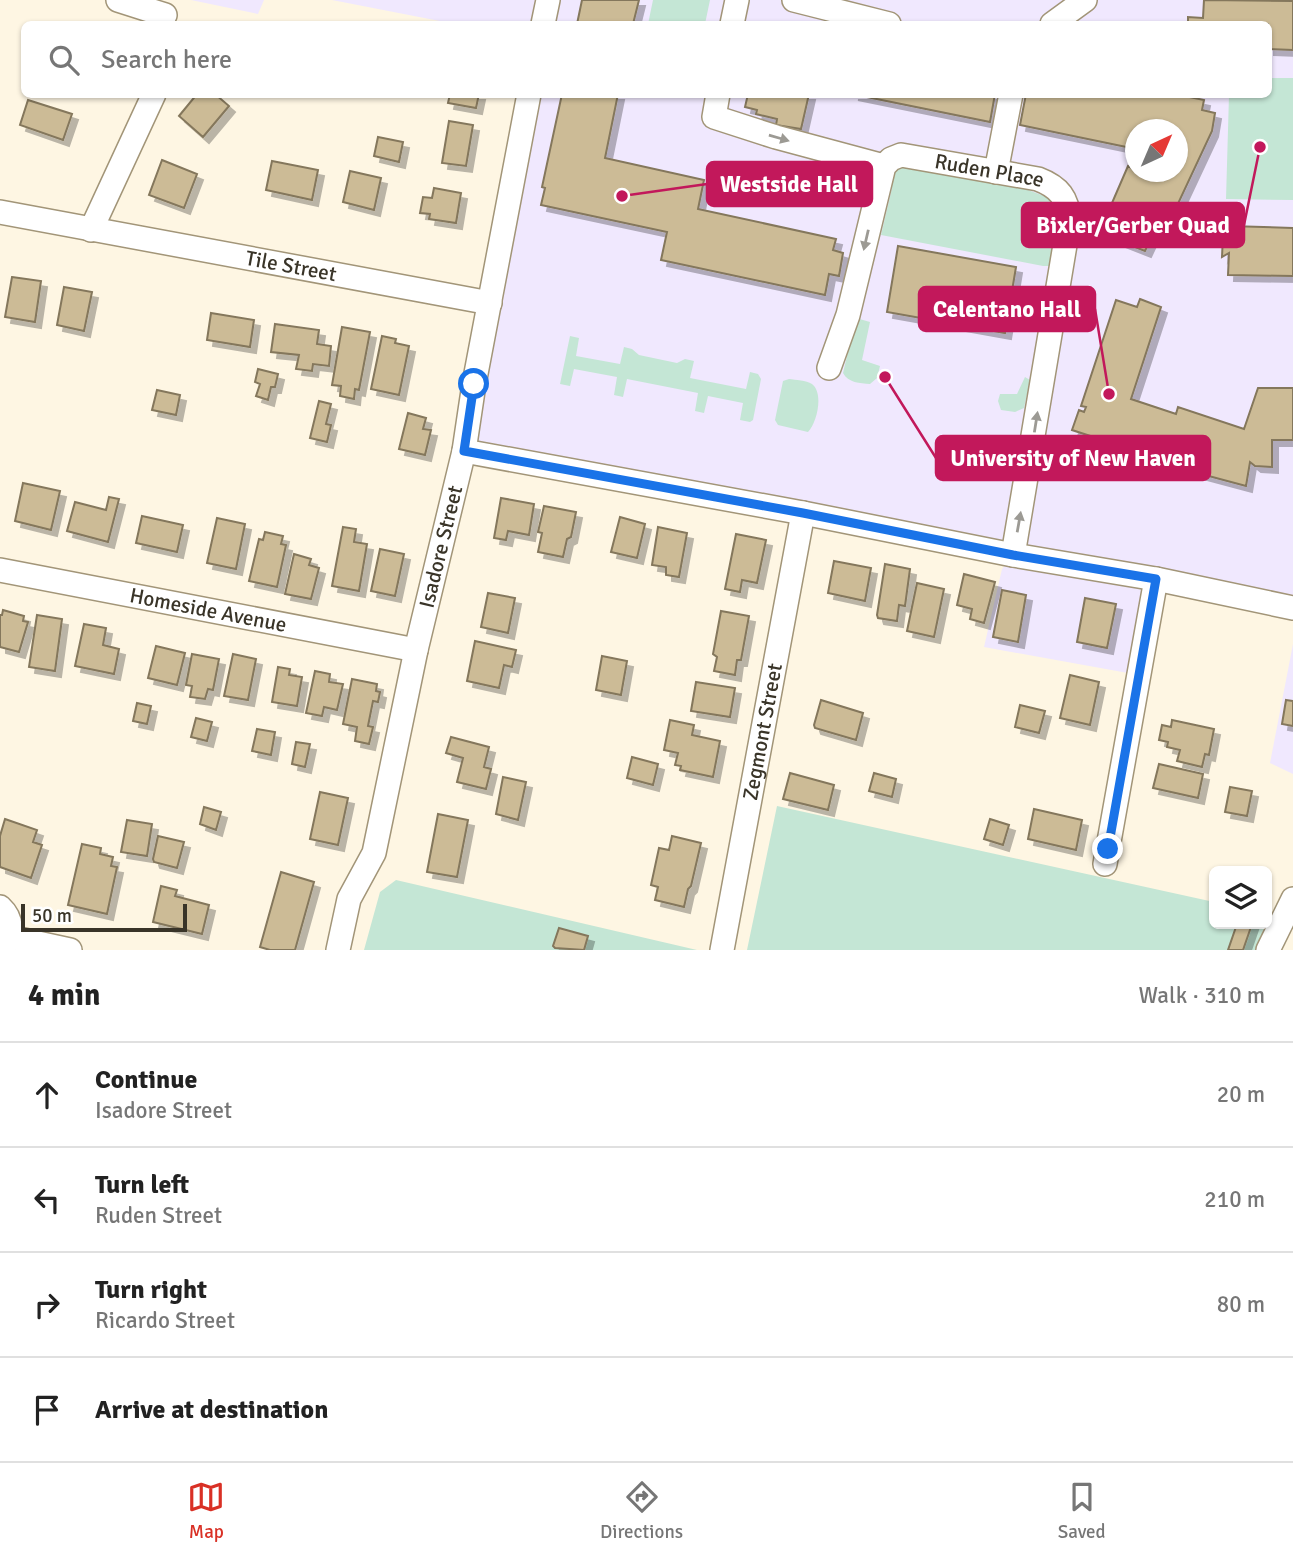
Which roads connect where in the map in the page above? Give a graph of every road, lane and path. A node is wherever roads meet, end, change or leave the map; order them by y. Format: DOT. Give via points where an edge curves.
graph roads {
  1 [pos="118,0"];
  2 [pos="548,0"];
  3 [pos="737,0"];
  4 [pos="794,0"];
  5 [pos="1085,0"];
  6 [pos="164,13"];
  7 [pos="544,21"];
  8 [pos="733,21"];
  9 [pos="877,21"];
  10 [pos="1059,21"];
  11 [pos="152,98"];
  12 [pos="528,98"];
  13 [pos="717,98"];
  14 [pos="1009,98"];
  15 [pos="884,166"];
  16 [pos="996,172"];
  17 [pos="0,212"];
  18 [pos="91,230"];
  19 [pos="490,303"];
  20 [pos="829,368"];
  21 [pos="464,451"];
  22 [pos="803,513"];
  23 [pos="1013,555"];
  24 [pos="0,570"];
  25 [pos="1156,579"];
  26 [pos="1293,608"];
  27 [pos="416,650"];
  28 [pos="1105,864"];
  29 [pos="1293,899"];
  30 [pos="0,907"];
  31 [pos="5,944"];
  32 [pos="70,950"];
  33 [pos="338,950"];
  34 [pos="722,950"];
  35 [pos="1268,950"];
  1 -- 6 [label="street"];
  2 -- 7 [label="street"];
  3 -- 8 [label="street"];
  4 -- 9 [label="street"];
  5 -- 10 [label="street"];
  11 -- 18 [label="street"];
  12 -- 19 [label="street, Isadore Street"];
  13 -- 15 [label="street, one-way" via="714,117"];
  14 -- 16 [label="street"];
  15 -- 16 [label="street, Ruden Place" via="901,155"];
  15 -- 20 [label="street, one-way" via="848,315"];
  23 -- 16 [label="street, Ruden Place, one-way" via="1069,221 1068,206 1052,185"];
  17 -- 18 [label="street, Tile Street"];
  18 -- 19 [label="street, Tile Street"];
  19 -- 21 [label="street, Isadore Street"];
  21 -- 22 [label="street"];
  21 -- 27 [label="street, Isadore Street"];
  22 -- 23 [label="street"];
  22 -- 34 [label="street, Zegmont Street"];
  23 -- 25 [label="street"];
  24 -- 27 [label="street, Homeside Avenue"];
  25 -- 26 [label="street"];
  25 -- 28 [label="street"];
  27 -- 33 [label="street, Isadore Street" via="374,853 349,899"];
  29 -- 35 [label="street"];
  30 -- 31 [label="street" via="9,920"];
  31 -- 32 [label="street"];
}
